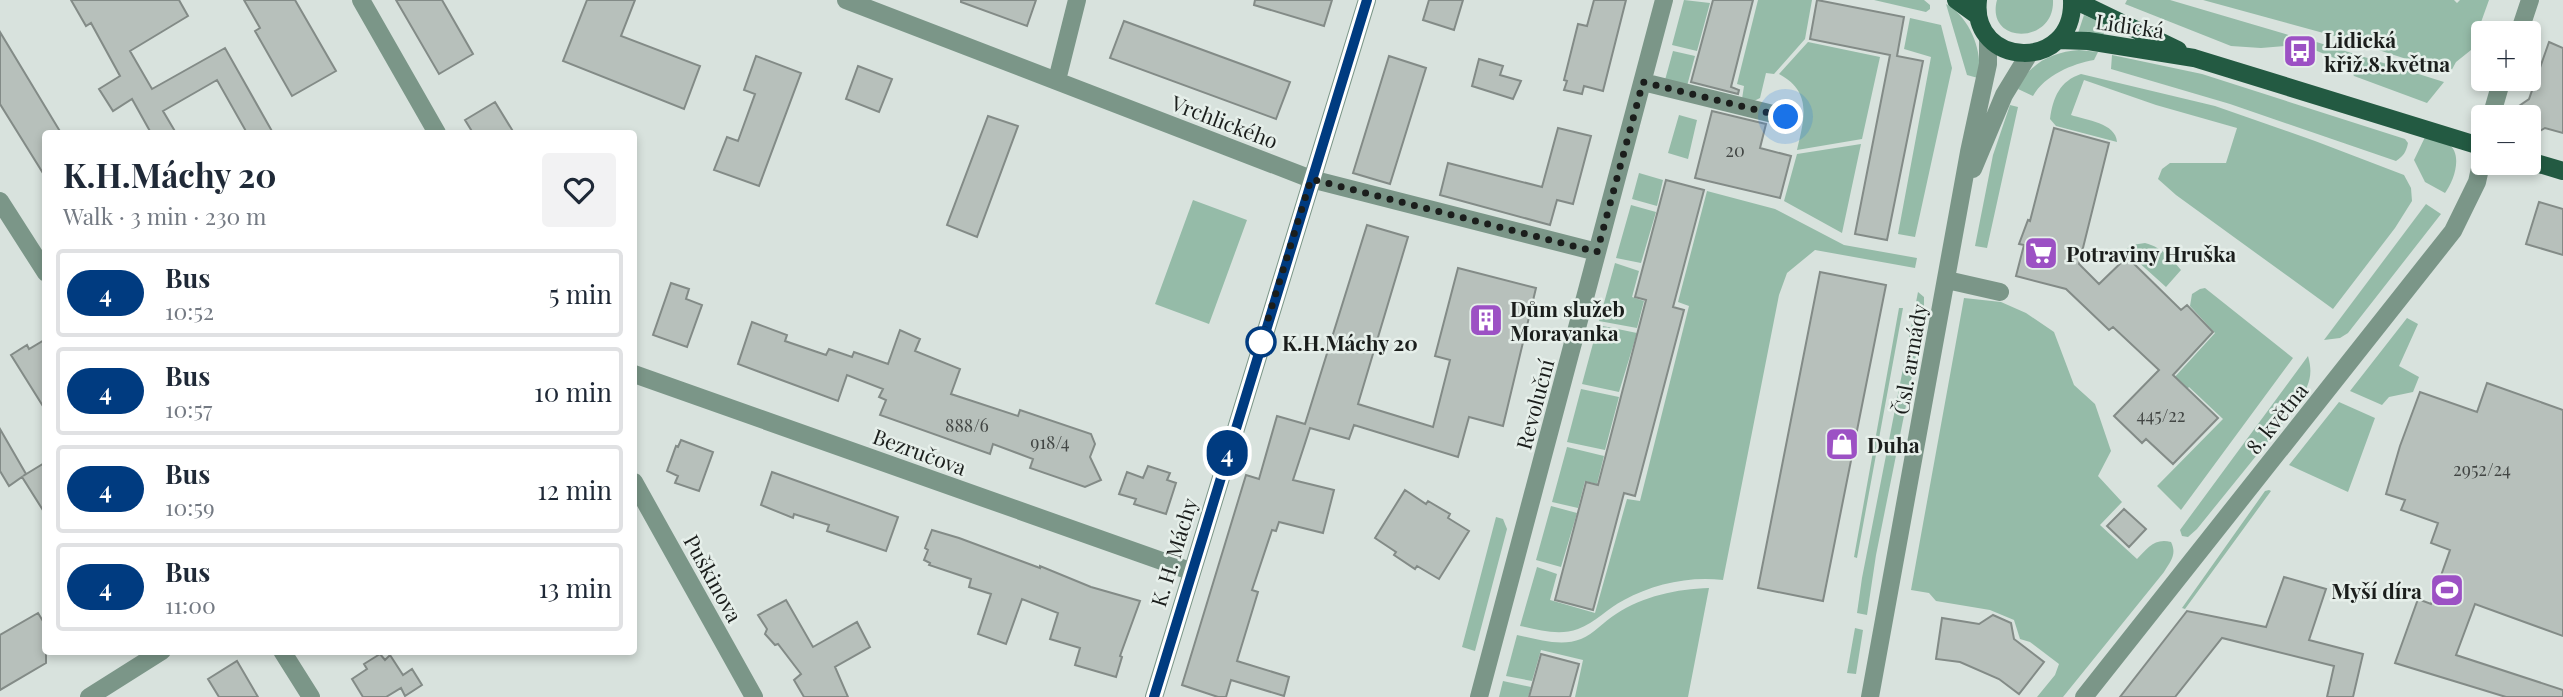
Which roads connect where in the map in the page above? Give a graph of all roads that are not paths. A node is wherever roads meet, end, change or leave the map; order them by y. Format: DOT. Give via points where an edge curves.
graph roads {
  1 [pos="361,0"];
  2 [pos="846,0"];
  3 [pos="1077,0"];
  4 [pos="1367,0"];
  5 [pos="1664,0"];
  6 [pos="1956,0"];
  7 [pos="2073,0"];
  8 [pos="2530,0"];
  9 [pos="1978,8"];
  10 [pos="2522,21"];
  11 [pos="1988,37"];
  12 [pos="2058,40"];
  13 [pos="2029,54"];
  14 [pos="2194,58"];
  15 [pos="1057,80"];
  16 [pos="1643,82"];
  17 [pos="1786,117"];
  18 [pos="435,130"];
  19 [pos="2471,143"];
  20 [pos="2541,165"];
  21 [pos="2563,171"];
  22 [pos="2479,175"];
  23 [pos="1311,179"];
  24 [pos="1962,195"];
  25 [pos="0,201"];
  26 [pos="1597,252"];
  27 [pos="42,267"];
  28 [pos="1947,280"];
  29 [pos="2000,292"];
  30 [pos="637,375"];
  31 [pos="637,487"];
  32 [pos="1190,571"];
  33 [pos="156,655"];
  34 [pos="285,655"];
  35 [pos="89,697"];
  36 [pos="311,697"];
  37 [pos="754,697"];
  38 [pos="1154,697"];
  39 [pos="1479,697"];
  40 [pos="1870,697"];
  41 [pos="2084,697"];
  1 -- 18 [label="street"];
  2 -- 15 [label="street, Vrchlického"];
  3 -- 15 [label="street"];
  4 -- 23 [label="street, K. H. Máchy"];
  5 -- 16 [label="street, Revoluční"];
  6 -- 9 [label="main road"];
  7 -- 12 [label="main road" via="2070,21"];
  7 -- 14 [label="main road, Lidická"];
  8 -- 10 [label="street"];
  9 -- 11 [label="main road"];
  11 -- 13 [label="main road" via="2007,51"];
  11 -- 24 [label="street, Čsl. armády" via="1988,64"];
  12 -- 13 [label="main road"];
  12 -- 14 [label="main road, Lidická"];
  13 -- 24 [label="street, Čsl. armády" via="2004,95"];
  14 -- 19 [label="main road, Lidická"];
  15 -- 23 [label="street, Vrchlického"];
  16 -- 17 [label="street"];
  16 -- 26 [label="street, Revoluční"];
  20 -- 21 [label="main road"];
  22 -- 41 [label="street, 8. května" via="2454,231"];
  23 -- 26 [label="street, Vrchlického"];
  23 -- 32 [label="street, K. H. Máchy"];
  24 -- 28 [label="street, Čsl. armády"];
  25 -- 27 [label="street"];
  26 -- 39 [label="street, Revoluční"];
  28 -- 29 [label="street"];
  28 -- 40 [label="street, Čsl. armády"];
  30 -- 32 [label="street, Bezručova"];
  31 -- 37 [label="street, Puškinova"];
  32 -- 38 [label="street, K. H. Máchy"];
  33 -- 35 [label="street"];
  34 -- 36 [label="street"];
}
